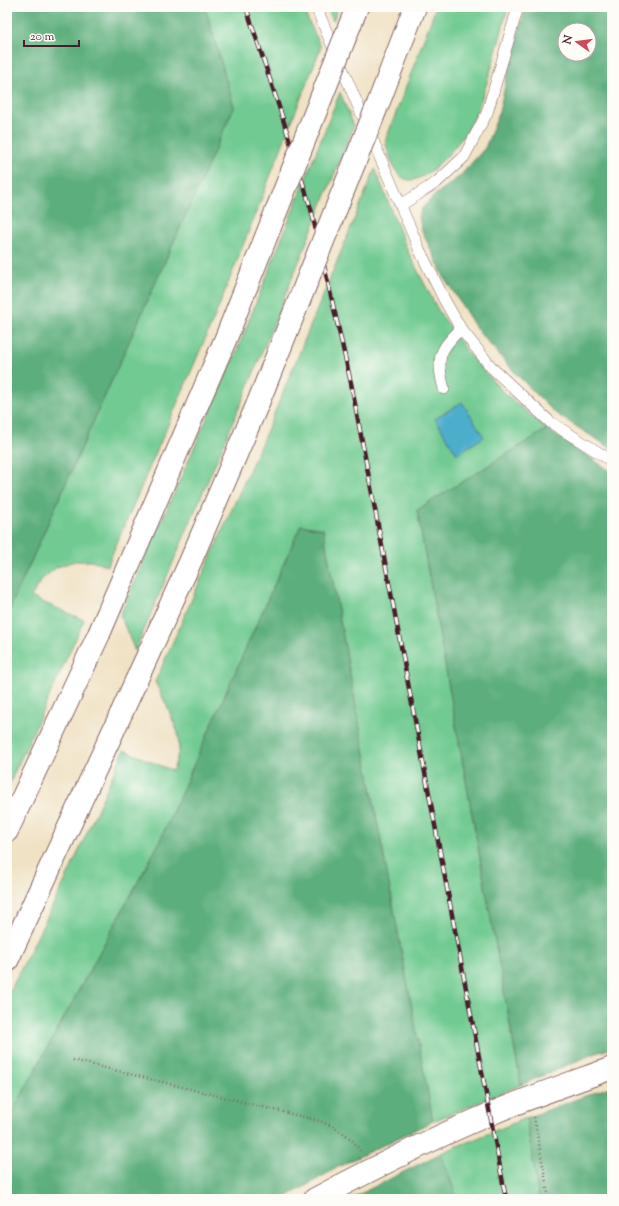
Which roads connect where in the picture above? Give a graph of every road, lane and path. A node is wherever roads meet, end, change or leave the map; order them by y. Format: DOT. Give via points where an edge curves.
graph roads {
  1 [pos="316,7"];
  2 [pos="357,7"];
  3 [pos="415,7"];
  4 [pos="518,7"];
  5 [pos="401,204"];
  6 [pos="461,329"];
  7 [pos="444,389"];
  8 [pos="612,461"];
  9 [pos="7,832"];
  10 [pos="7,960"];
  11 [pos="73,1060"];
  12 [pos="612,1068"];
  13 [pos="530,1098"];
  14 [pos="369,1170"];
  15 [pos="315,1199"];
  16 [pos="549,1199"];
  1 -- 5 [label="lane"];
  2 -- 9 [label="main road, bridge" via="226,338 99,634"];
  3 -- 10 [label="main road, bridge" via="258,403 191,560"];
  4 -- 5 [label="lane" via="487,113 464,156 437,182"];
  5 -- 6 [label="lane" via="420,251"];
  6 -- 7 [label="lane" via="442,350 439,364"];
  6 -- 8 [label="lane" via="492,368 550,422"];
  11 -- 14 [label="path" via="320,1121 343,1132 358,1148"];
  12 -- 13 [label="main road"];
  13 -- 14 [label="main road"];
  13 -- 16 [label="path"];
  14 -- 15 [label="main road"];
}
